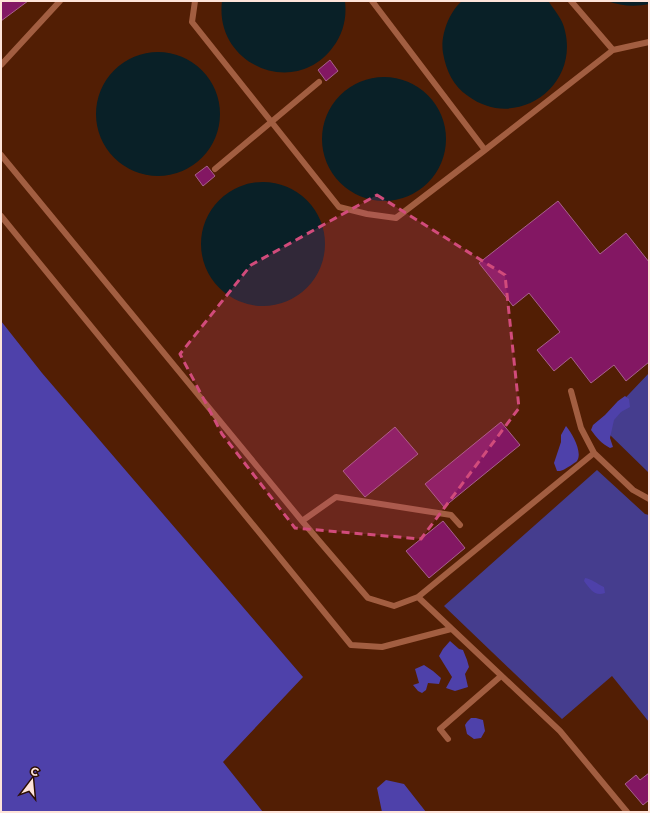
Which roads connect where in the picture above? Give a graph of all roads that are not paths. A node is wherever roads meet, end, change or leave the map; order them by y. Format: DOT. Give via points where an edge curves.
graph roads {
  1 [pos="60,1"];
  2 [pos="194,1"];
  3 [pos="372,1"];
  4 [pos="571,1"];
  5 [pos="649,42"];
  6 [pos="613,50"];
  7 [pos="1,65"];
  8 [pos="319,82"];
  9 [pos="271,122"];
  10 [pos="485,150"];
  11 [pos="1,155"];
  12 [pos="215,169"];
  13 [pos="1,216"];
  14 [pos="571,391"];
  15 [pos="594,453"];
  16 [pos="649,498"];
  17 [pos="302,521"];
  18 [pos="460,525"];
  19 [pos="418,597"];
  20 [pos="451,629"];
  21 [pos="501,676"];
  22 [pos="448,739"];
  23 [pos="627,812"];
  1 -- 7 [label="lane"];
  2 -- 9 [label="lane" via="192,22"];
  3 -- 10 [label="lane"];
  4 -- 6 [label="lane"];
  5 -- 6 [label="lane"];
  6 -- 10 [label="lane"];
  8 -- 9 [label="lane"];
  9 -- 10 [label="lane" via="339,207 396,218"];
  9 -- 12 [label="lane"];
  11 -- 17 [label="lane"];
  13 -- 20 [label="lane" via="351,645 382,647"];
  14 -- 15 [label="lane" via="580,428"];
  15 -- 16 [label="lane" via="633,490"];
  15 -- 19 [label="lane"];
  17 -- 18 [label="lane" via="336,497 451,516"];
  17 -- 19 [label="lane" via="368,598 394,606"];
  19 -- 20 [label="lane"];
  20 -- 21 [label="lane"];
  21 -- 22 [label="lane" via="440,729"];
  21 -- 23 [label="lane" via="560,731"];
}
